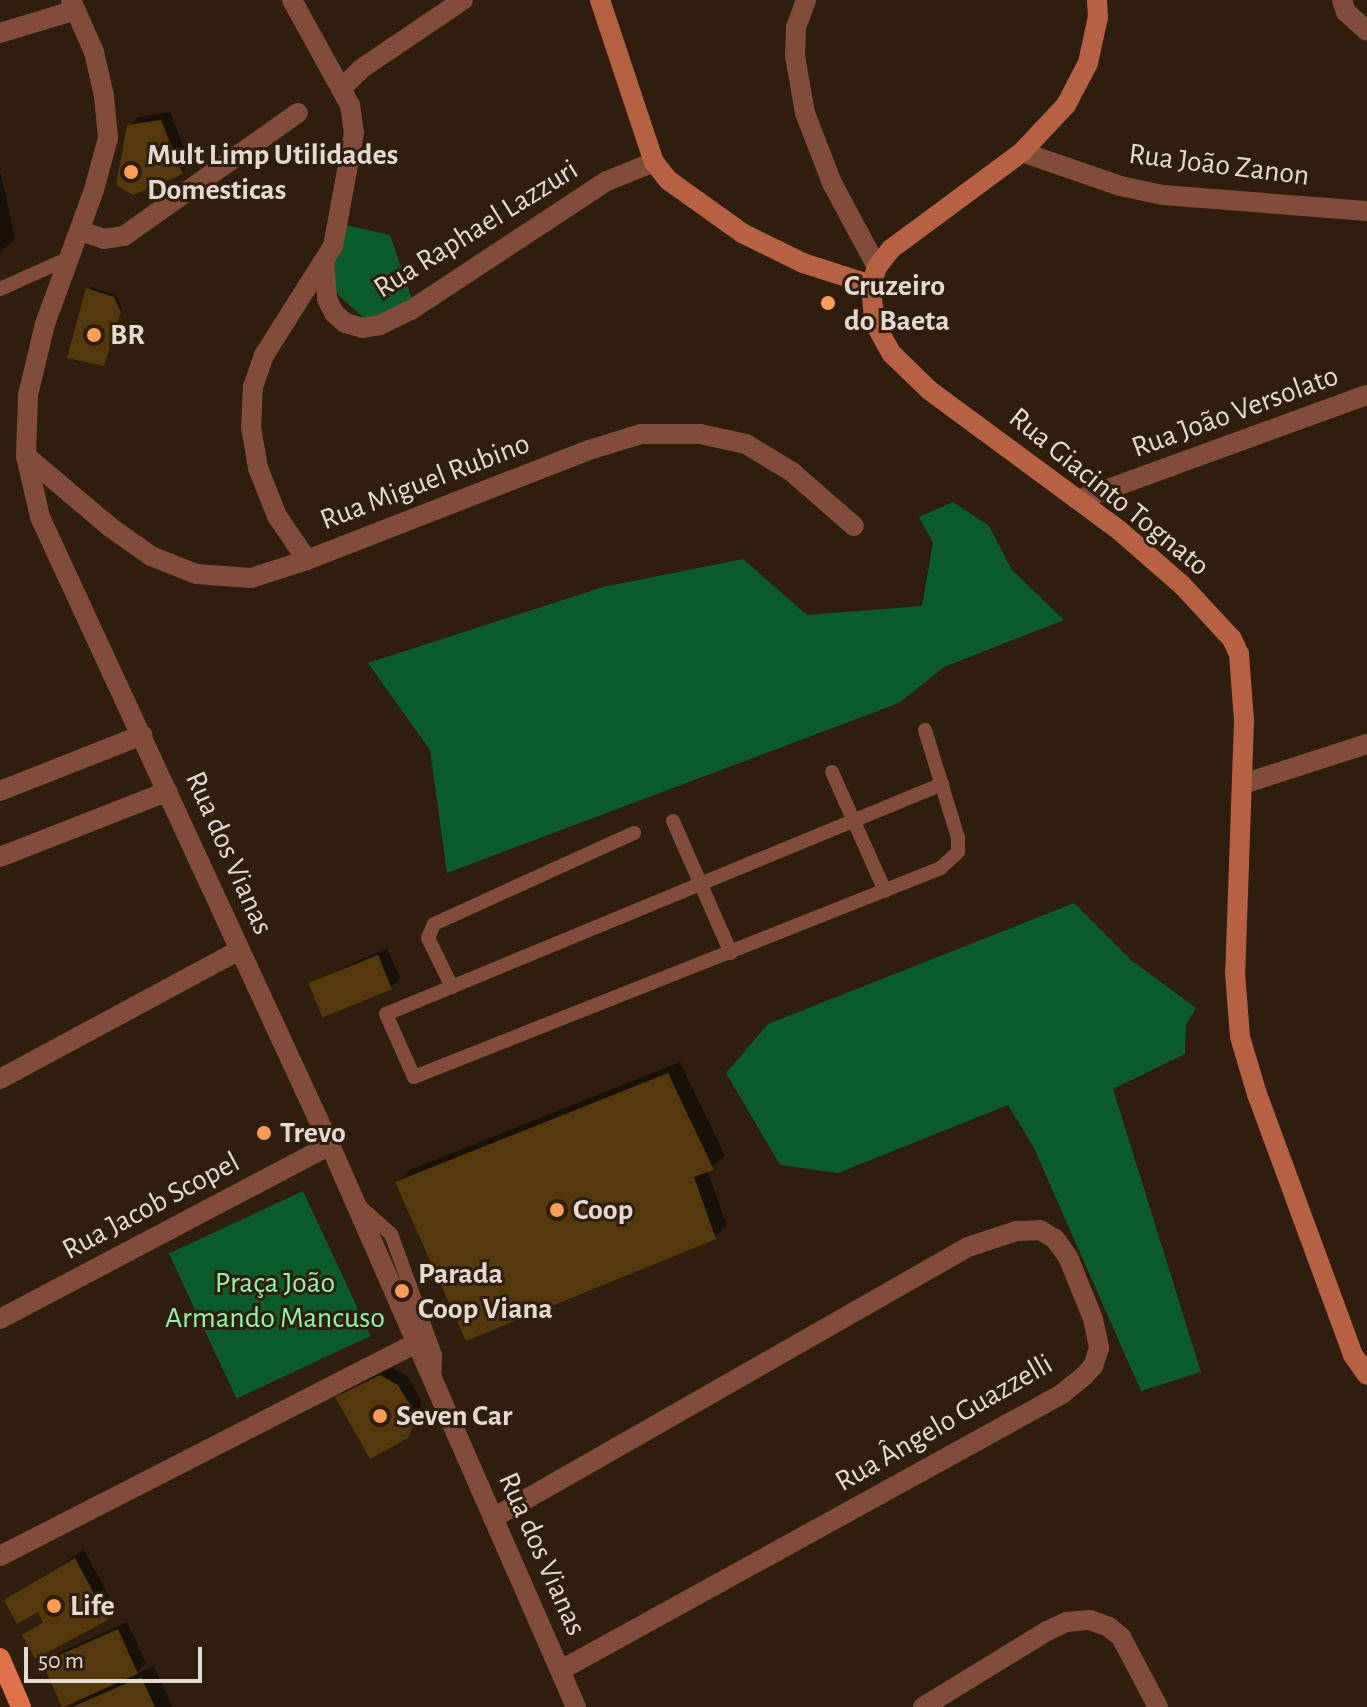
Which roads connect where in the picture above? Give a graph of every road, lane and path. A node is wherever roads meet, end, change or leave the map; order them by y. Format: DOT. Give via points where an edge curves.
graph roads {
  1 [pos="292,0"];
  2 [pos="463,0"];
  3 [pos="600,0"];
  4 [pos="806,0"];
  5 [pos="1097,0"];
  6 [pos="1342,0"];
  7 [pos="74,5"];
  8 [pos="1367,31"];
  9 [pos="0,33"];
  10 [pos="341,89"];
  11 [pos="298,113"];
  12 [pos="1022,152"];
  13 [pos="654,162"];
  14 [pos="1367,211"];
  15 [pos="80,231"];
  16 [pos="69,258"];
  17 [pos="324,262"];
  18 [pos="874,276"];
  19 [pos="0,289"];
  20 [pos="1367,395"];
  21 [pos="26,456"];
  22 [pos="1078,500"];
  23 [pos="854,526"];
  24 [pos="307,560"];
  25 [pos="925,730"];
  26 [pos="142,735"];
  27 [pos="1367,744"];
  28 [pos="832,772"];
  29 [pos="942,784"];
  30 [pos="1243,784"];
  31 [pos="0,791"];
  32 [pos="168,791"];
  33 [pos="673,821"];
  34 [pos="854,821"];
  35 [pos="634,833"];
  36 [pos="0,857"];
  37 [pos="701,884"];
  38 [pos="885,891"];
  39 [pos="240,950"];
  40 [pos="731,953"];
  41 [pos="452,987"];
  42 [pos="0,1079"];
  43 [pos="330,1145"];
  44 [pos="355,1202"];
  45 [pos="0,1319"];
  46 [pos="416,1343"];
  47 [pos="1367,1375"];
  48 [pos="433,1383"];
  49 [pos="493,1518"];
  50 [pos="0,1556"];
  51 [pos="0,1658"];
  52 [pos="561,1670"];
  53 [pos="21,1707"];
  54 [pos="576,1707"];
  55 [pos="923,1707"];
  56 [pos="1158,1707"];
  1 -- 10 [label="street"];
  2 -- 10 [label="street" via="361,69"];
  3 -- 13 [label="main road"];
  4 -- 18 [label="street" via="796,27 795,56 805,113"];
  5 -- 12 [label="main road" via="1088,63 1066,105"];
  6 -- 8 [label="street" via="1346,12"];
  7 -- 9 [label="street"];
  7 -- 15 [label="street, Rua dos Vianas" via="94,52 108,138"];
  10 -- 17 [label="street" via="350,105 354,133 333,246"];
  11 -- 15 [label="street" via="124,236 104,239"];
  12 -- 14 [label="street, Rua João Zanon" via="1163,195"];
  12 -- 18 [label="main road" via="912,232"];
  13 -- 17 [label="street, Rua Raphael Lazzuri" via="607,181 380,325 362,328 334,313 327,299"];
  13 -- 18 [label="main road" via="687,196 742,233 803,263"];
  15 -- 16 [label="street, Rua dos Vianas"];
  16 -- 19 [label="lane"];
  16 -- 21 [label="street, Rua dos Vianas" via="45,324 28,395"];
  17 -- 24 [label="street" via="264,355 253,387 251,427 258,468 277,516"];
  18 -- 22 [label="main road, Rua Giacinto Tognato" via="874,322 891,353 929,390"];
  20 -- 22 [label="street, Rua João Versolato"];
  21 -- 24 [label="street, Rua Miguel Rubino" via="151,556 196,574 251,578"];
  21 -- 26 [label="street, Rua dos Vianas" via="40,517"];
  22 -- 30 [label="main road, Rua Giacinto Tognato" via="1182,585 1232,639 1239,654 1242,692"];
  23 -- 24 [label="street, Rua Miguel Rubino" via="792,472 746,444 700,434 641,434"];
  25 -- 29 [label="lane"];
  26 -- 31 [label="street"];
  26 -- 32 [label="street, Rua dos Vianas"];
  27 -- 30 [label="street"];
  28 -- 34 [label="lane"];
  29 -- 34 [label="lane"];
  29 -- 38 [label="lane" via="958,852 941,868"];
  30 -- 47 [label="main road, Rua Giacinto Tognato" via="1235,973 1240,1037 1353,1355"];
  32 -- 36 [label="street"];
  32 -- 39 [label="street, Rua dos Vianas"];
  33 -- 37 [label="lane"];
  34 -- 37 [label="lane"];
  34 -- 38 [label="lane"];
  35 -- 41 [label="lane" via="434,924 428,938"];
  37 -- 40 [label="lane"];
  37 -- 41 [label="lane"];
  38 -- 40 [label="lane"];
  39 -- 42 [label="street"];
  39 -- 43 [label="street, Rua dos Vianas"];
  40 -- 41 [label="lane" via="414,1077 386,1014"];
  43 -- 44 [label="street, Rua dos Vianas"];
  43 -- 45 [label="street, Rua Jacob Scopel"];
  44 -- 46 [label="street, Rua dos Vianas"];
  44 -- 48 [label="lane" via="391,1234 435,1355"];
  46 -- 48 [label="street, Rua dos Vianas"];
  46 -- 50 [label="street"];
  48 -- 49 [label="street, Rua dos Vianas"];
  49 -- 52 [label="street, Rua dos Vianas"];
  49 -- 52 [label="street, Rua Ângelo Guazzelli" via="968,1247 1016,1231 1040,1230 1068,1257 1099,1348 1093,1366 1062,1394"];
  51 -- 53 [label="main road"];
  52 -- 54 [label="street, Rua dos Vianas"];
  55 -- 56 [label="street" via="1047,1631 1066,1622 1090,1620 1121,1637"];
}
